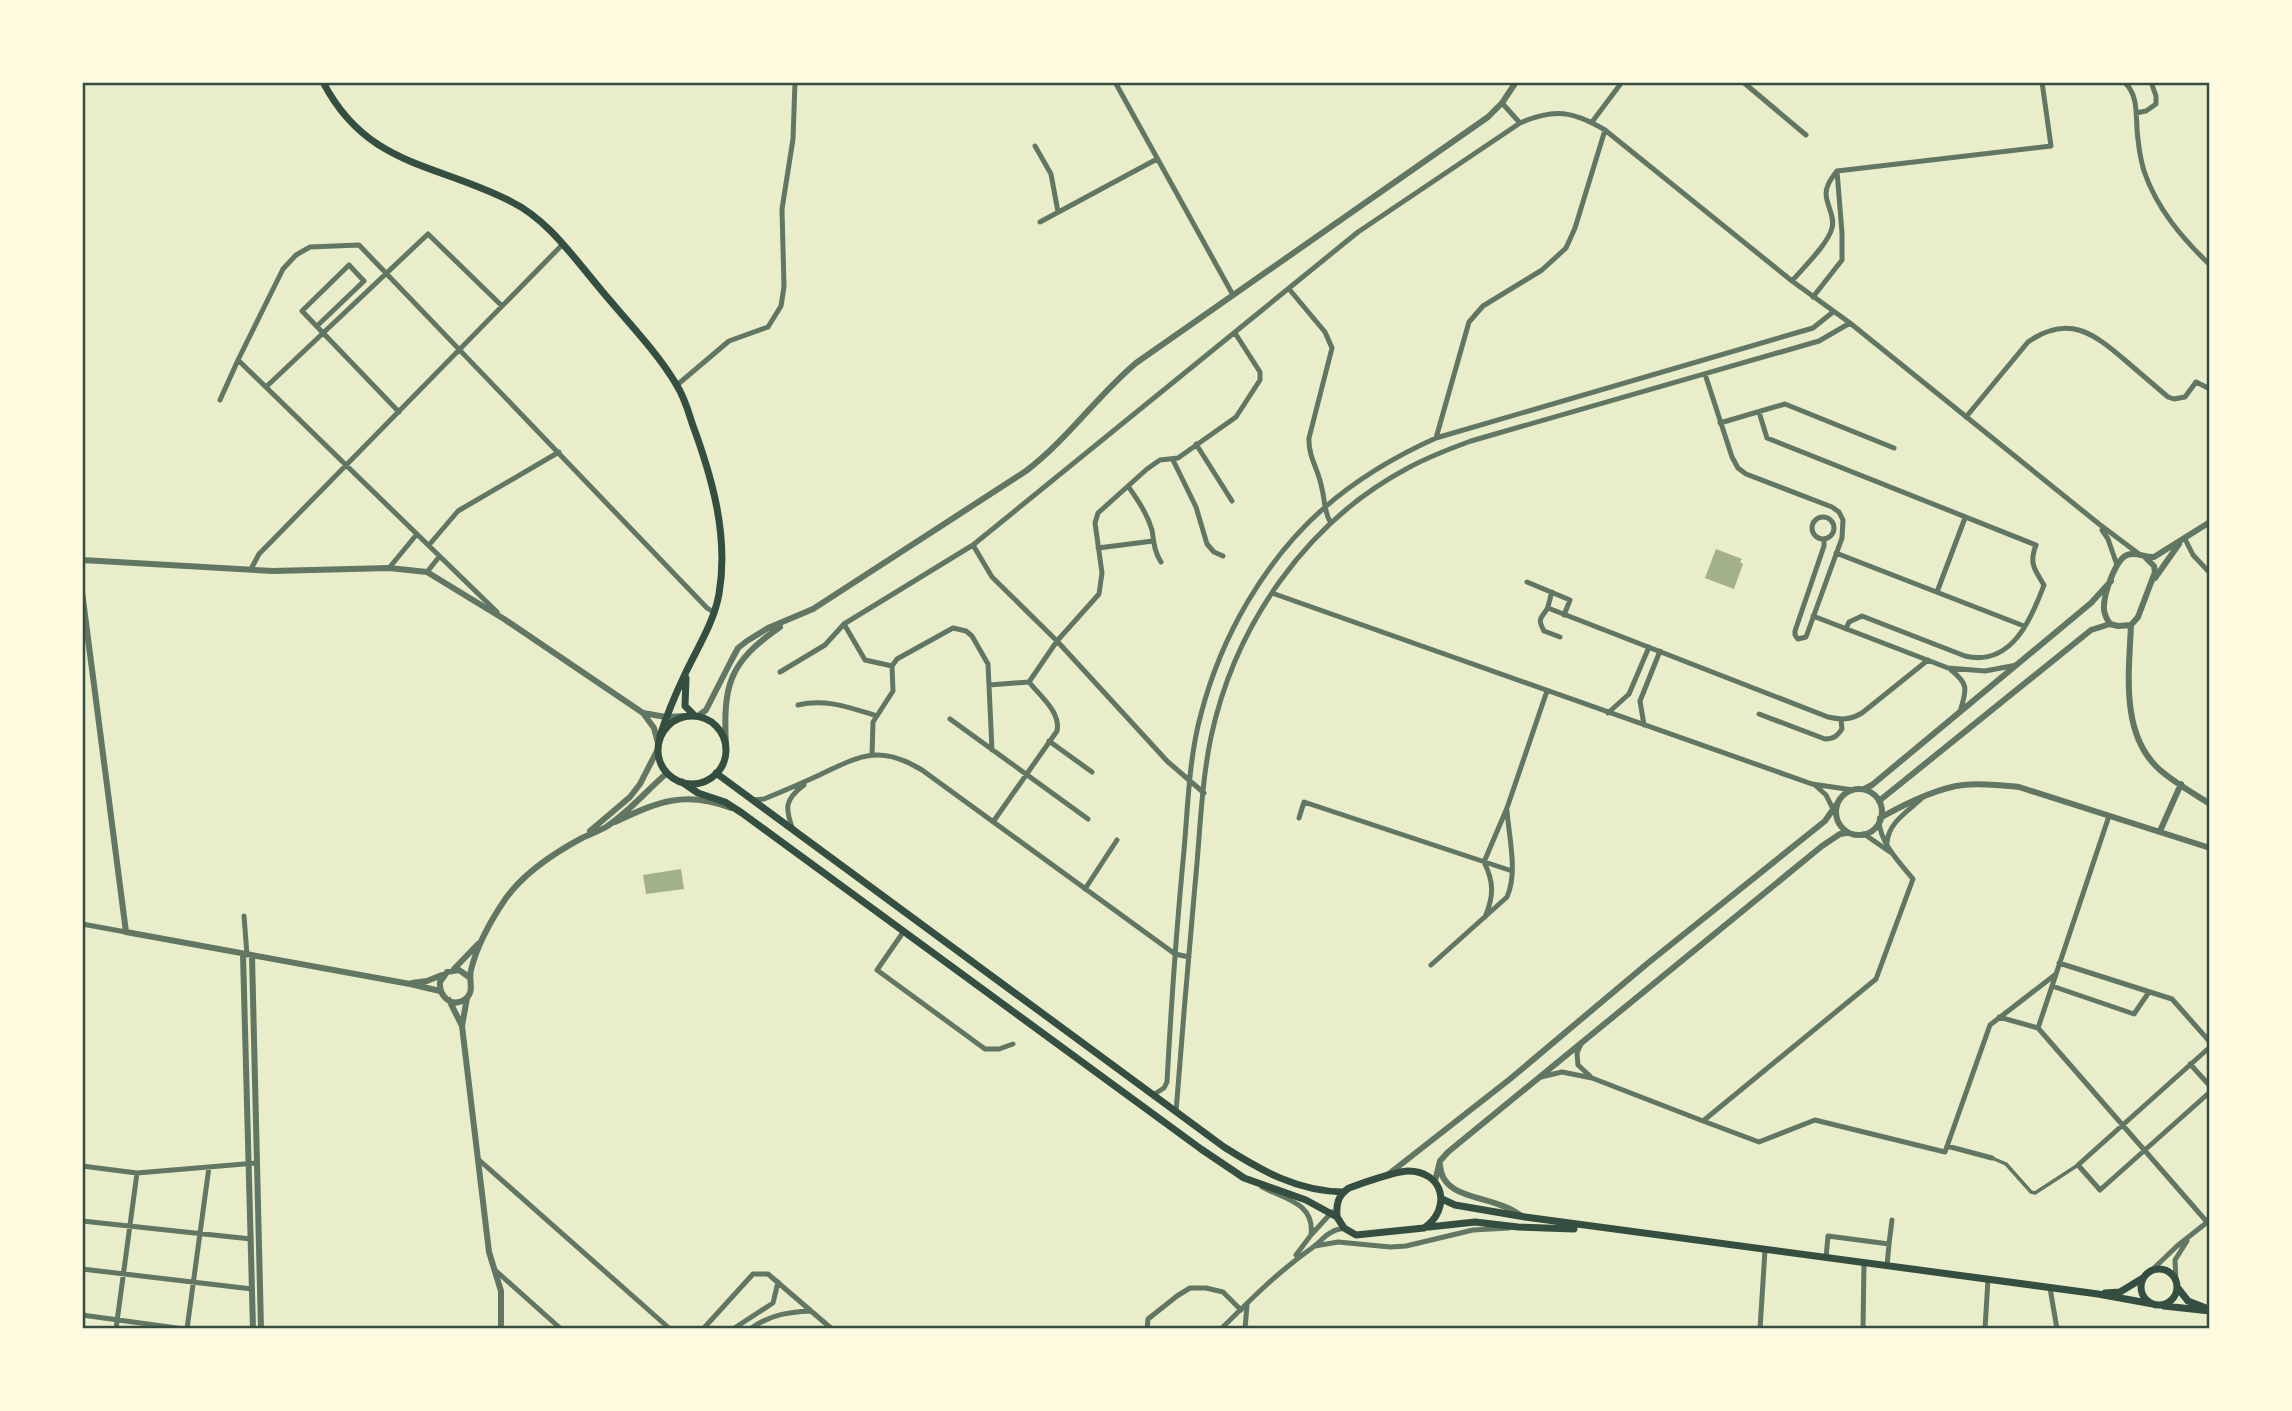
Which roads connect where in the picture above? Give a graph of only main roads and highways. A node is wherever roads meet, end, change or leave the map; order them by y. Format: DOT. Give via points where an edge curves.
graph roads {
  1 [pos="323,82"];
  2 [pos="687,671"];
  3 [pos="693,716"];
  4 [pos="659,743"];
  5 [pos="716,773"];
  6 [pos="682,782"];
  7 [pos="1343,1192"];
  8 [pos="1442,1199"];
  9 [pos="1334,1216"];
  10 [pos="1424,1228"];
  11 [pos="1609,1230"];
  12 [pos="2143,1278"];
  13 [pos="2177,1284"];
  14 [pos="2098,1294"];
  15 [pos="2156,1305"];
  16 [pos="2210,1310"];
  1 -- 2 [label="main road" via="363,135 379,146 418,166 509,200 540,220 677,385 699,440 716,503 722,553 715,613"];
  2 -- 3 [label="main road" via="684,698"];
  2 -- 4 [label="main road"];
  3 -- 4 [label="main road" via="670,723"];
  3 -- 5 [label="main road" via="709,720 723,736 726,747"];
  4 -- 6 [label="main road" via="662,766"];
  5 -- 6 [label="main road" via="701,782"];
  5 -- 7 [label="main road" via="1244,1160 1292,1183 1320,1192"];
  6 -- 9 [label="main road" via="743,813 1200,1149 1244,1178 1306,1200"];
  7 -- 8 [label="main road" via="1411,1171 1435,1181"];
  7 -- 9 [label="main road"];
  8 -- 10 [label="main road" via="1434,1222"];
  8 -- 11 [label="main road" via="1455,1205"];
  9 -- 10 [label="main road" via="1356,1235"];
  10 -- 11 [label="main road" via="1475,1222"];
  11 -- 14 [label="main road"];
  12 -- 13 [label="main road" via="2151,1271 2166,1270"];
  12 -- 14 [label="main road" via="2120,1292"];
  12 -- 15 [label="main road" via="2142,1293"];
  13 -- 15 [label="main road" via="2172,1300"];
  13 -- 16 [label="main road" via="2188,1301"];
  14 -- 15 [label="main road"];
  15 -- 16 [label="main road"];
}
